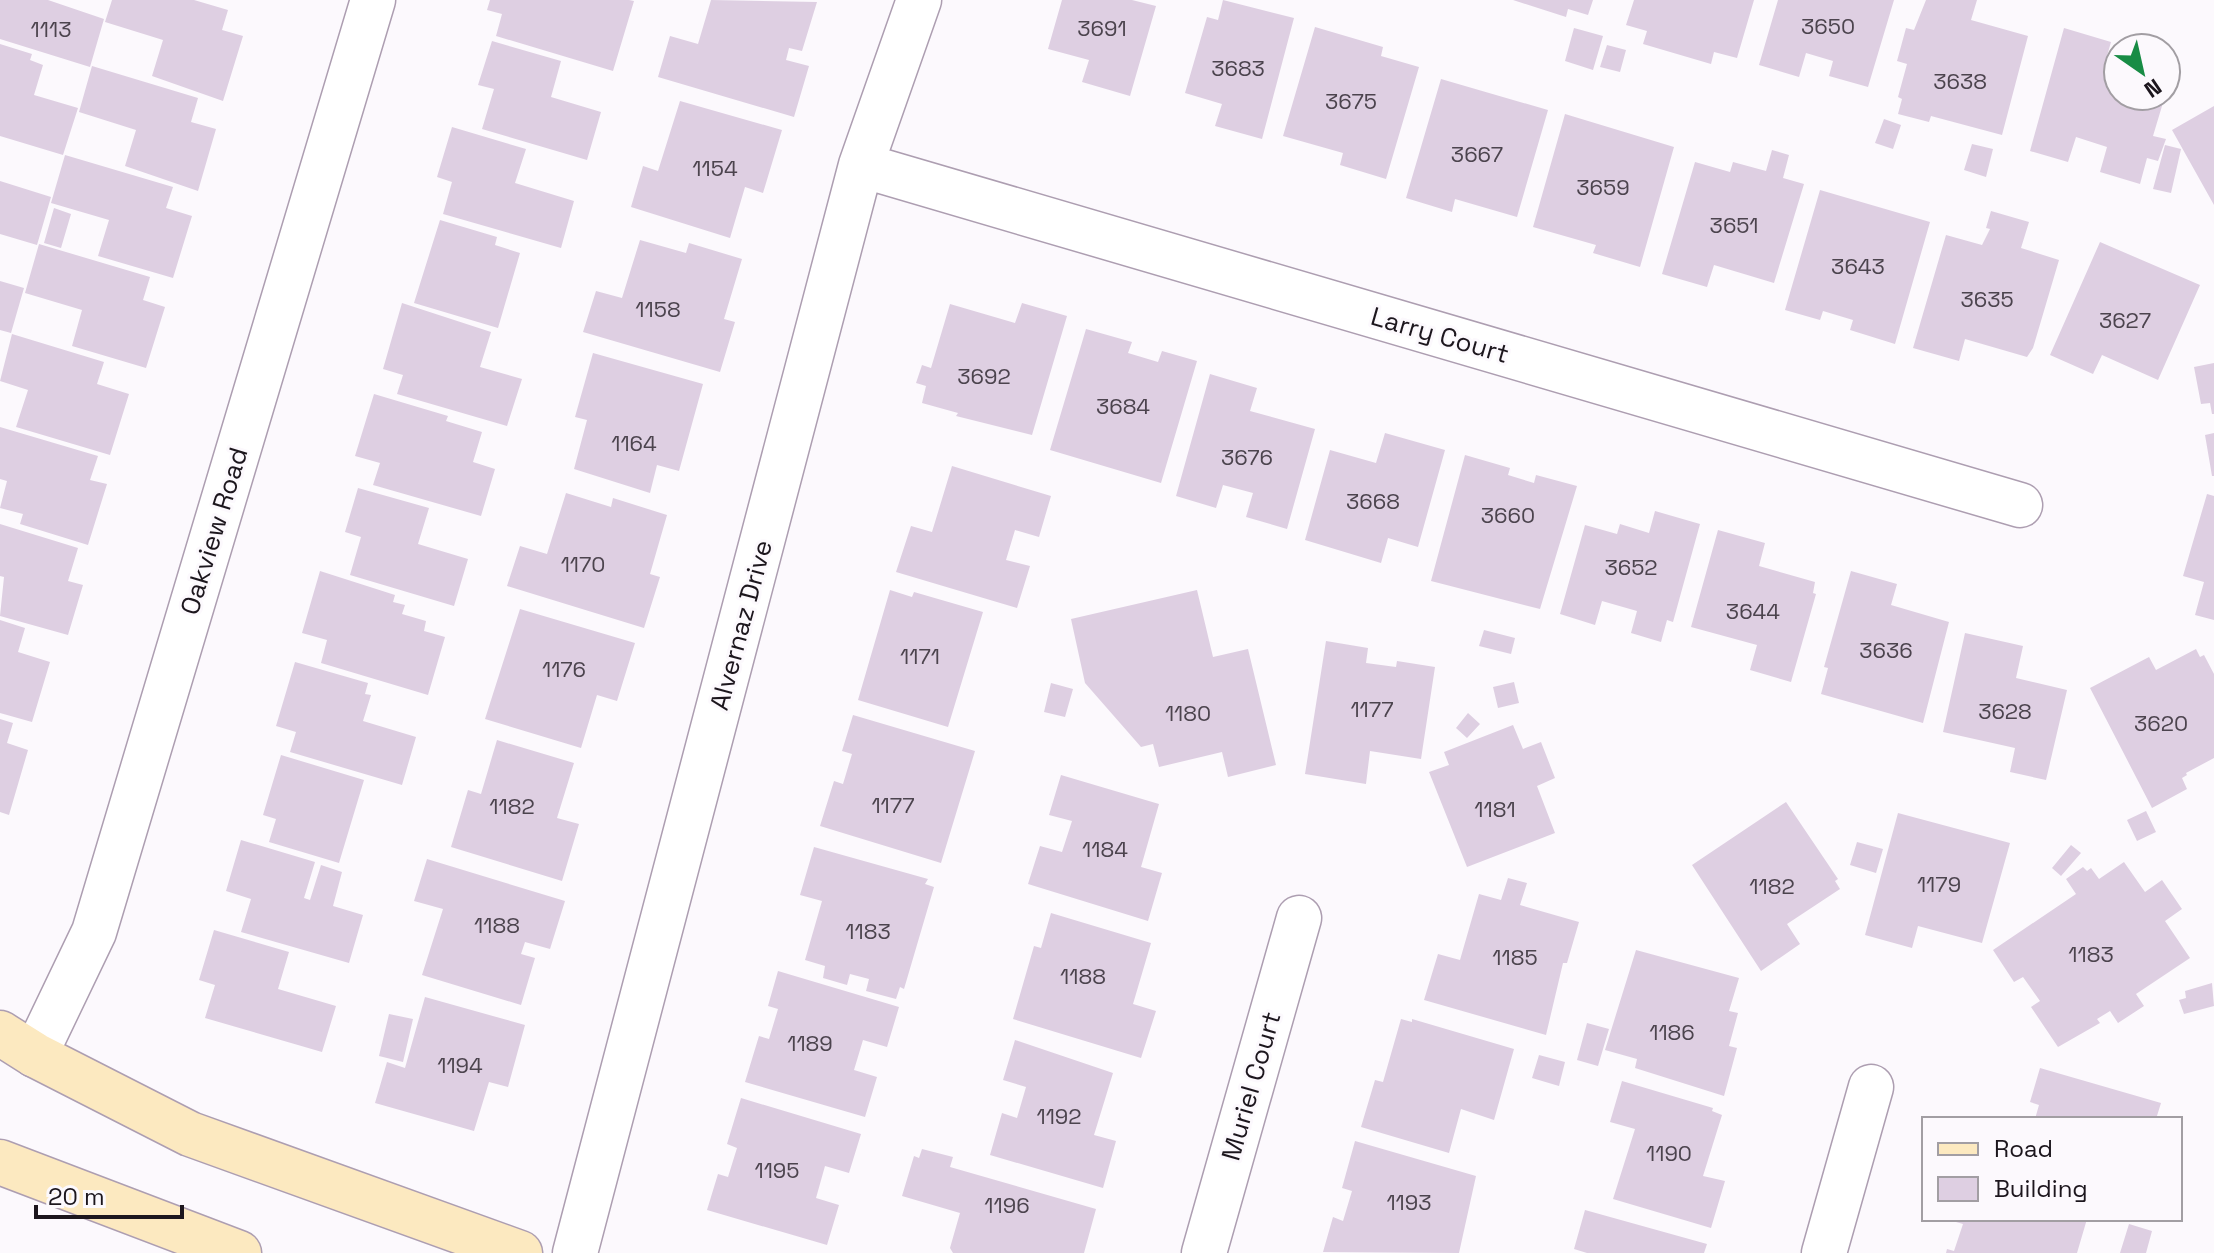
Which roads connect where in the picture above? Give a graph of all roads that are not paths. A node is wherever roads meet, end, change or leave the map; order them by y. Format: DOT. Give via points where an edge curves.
graph roads {
  1 [pos="373,0"];
  2 [pos="919,0"];
  3 [pos="861,165"];
  4 [pos="2020,505"];
  5 [pos="1299,918"];
  6 [pos="17,1044"];
  7 [pos="1871,1087"];
  8 [pos="0,1162"];
  9 [pos="239,1253"];
  10 [pos="520,1253"];
  11 [pos="575,1253"];
  12 [pos="1204,1253"];
  13 [pos="1824,1253"];
  1 -- 6 [label="street, Oakview Road" via="94,932"];
  2 -- 3 [label="street, Alvernaz Drive"];
  3 -- 4 [label="street, Larry Court"];
  3 -- 11 [label="street, Alvernaz Drive"];
  5 -- 12 [label="street, Muriel Court"];
  6 -- 10 [label="main road" via="190,1134"];
  7 -- 13 [label="street"];
  8 -- 9 [label="main road"];
}
